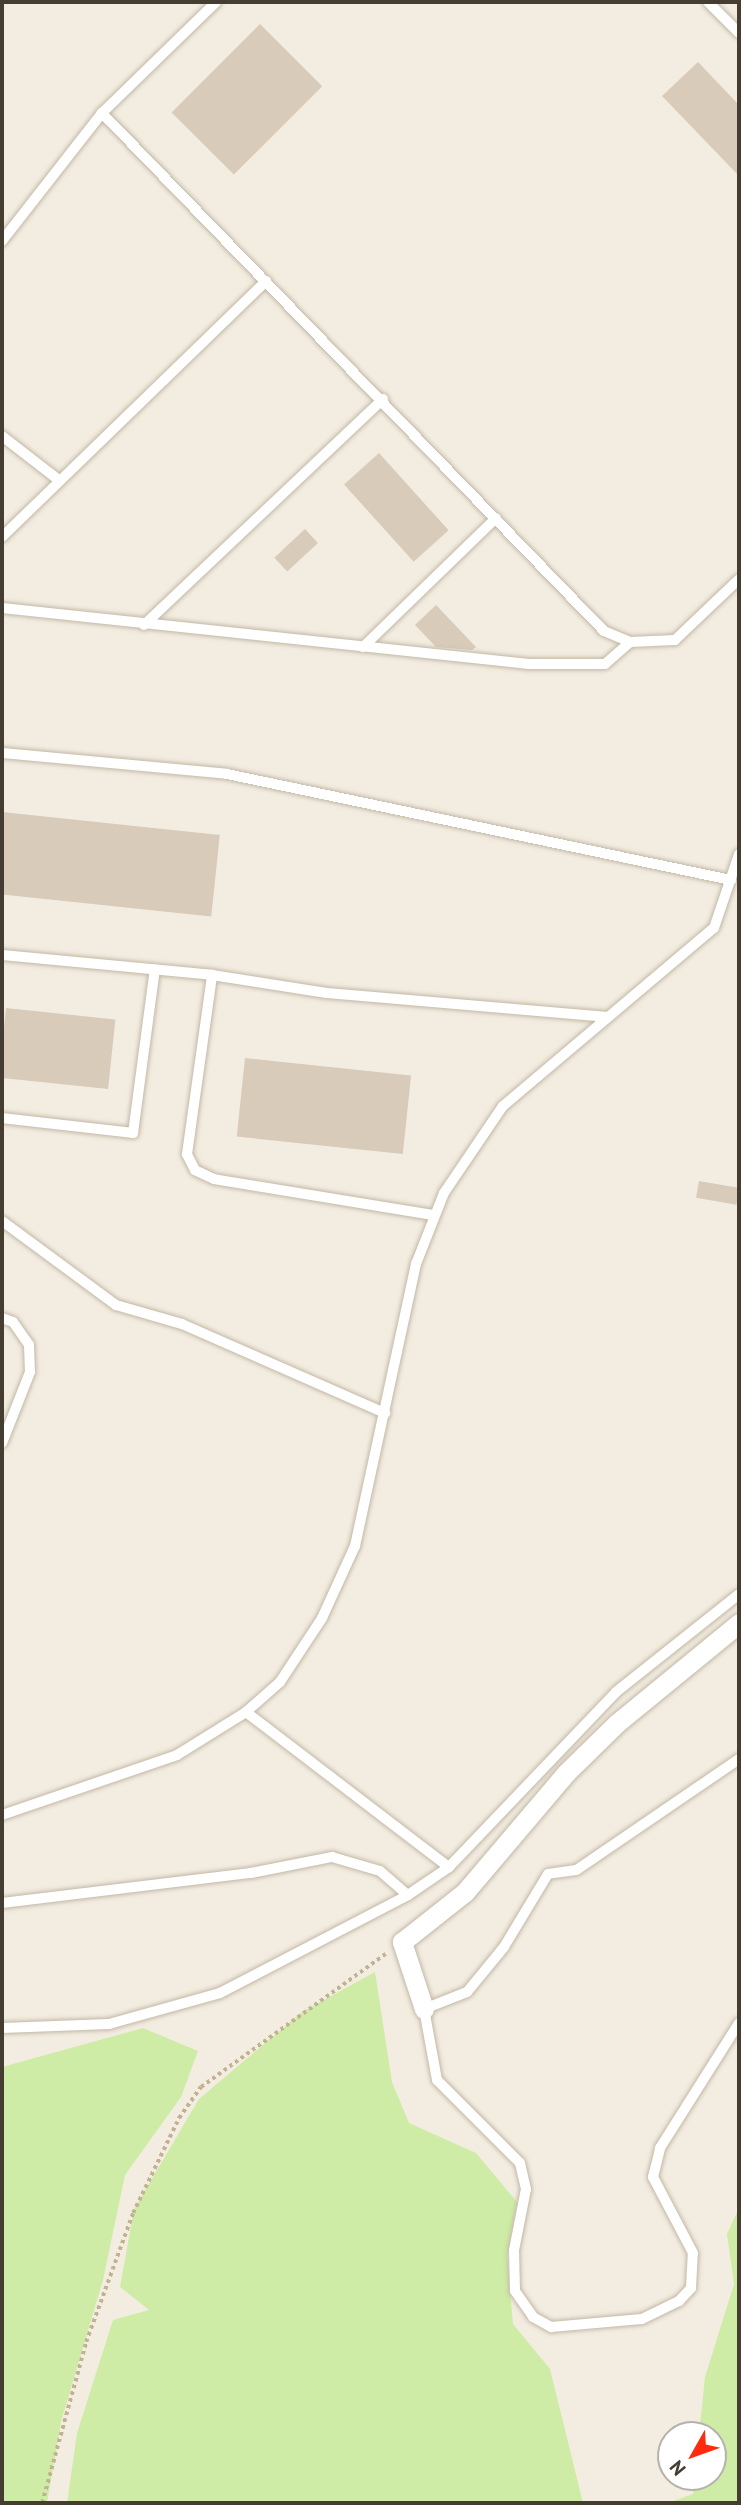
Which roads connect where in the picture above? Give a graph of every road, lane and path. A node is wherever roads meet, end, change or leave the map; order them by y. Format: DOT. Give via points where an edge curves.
graph roads {
  1 [pos="216,2"];
  2 [pos="708,2"];
  3 [pos="739,33"];
  4 [pos="102,113"];
  5 [pos="2,241"];
  6 [pos="266,282"];
  7 [pos="383,399"];
  8 [pos="2,436"];
  9 [pos="60,481"];
  10 [pos="496,518"];
  11 [pos="2,537"];
  12 [pos="739,579"];
  13 [pos="2,608"];
  14 [pos="144,625"];
  15 [pos="630,642"];
  16 [pos="363,647"];
  17 [pos="2,753"];
  18 [pos="738,859"];
  19 [pos="731,880"];
  20 [pos="2,956"];
  21 [pos="155,970"];
  22 [pos="212,975"];
  23 [pos="608,1017"];
  24 [pos="2,1118"];
  25 [pos="433,1214"];
  26 [pos="2,1222"];
  27 [pos="2,1318"];
  28 [pos="385,1413"];
  29 [pos="2,1443"];
  30 [pos="739,1594"];
  31 [pos="739,1623"];
  32 [pos="246,1712"];
  33 [pos="739,1759"];
  34 [pos="2,1815"];
  35 [pos="449,1867"];
  36 [pos="408,1895"];
  37 [pos="2,1903"];
  38 [pos="402,1942"];
  39 [pos="424,2009"];
  40 [pos="739,2023"];
  41 [pos="2,2028"];
  42 [pos="42,2503"];
  1 -- 4 [label="lane"];
  2 -- 3 [label="lane"];
  4 -- 5 [label="lane"];
  4 -- 6 [label="lane"];
  6 -- 7 [label="lane"];
  6 -- 9 [label="lane"];
  7 -- 10 [label="lane"];
  7 -- 14 [label="lane"];
  8 -- 9 [label="lane"];
  9 -- 11 [label="lane"];
  10 -- 15 [label="lane" via="604,631"];
  10 -- 16 [label="lane"];
  12 -- 15 [label="lane" via="675,640"];
  13 -- 14 [label="lane"];
  14 -- 16 [label="lane"];
  15 -- 16 [label="lane" via="605,664 588,666"];
  17 -- 19 [label="lane" via="227,774"];
  18 -- 19 [label="lane"];
  19 -- 23 [label="lane" via="715,928 663,976"];
  20 -- 21 [label="lane"];
  21 -- 22 [label="lane"];
  21 -- 24 [label="lane" via="133,1133"];
  22 -- 23 [label="lane" via="327,992"];
  22 -- 25 [label="lane" via="187,1154 195,1170 214,1179"];
  23 -- 25 [label="lane" via="503,1106"];
  25 -- 28 [label="lane" via="416,1264"];
  26 -- 28 [label="lane" via="116,1306 182,1324"];
  27 -- 29 [label="lane" via="13,1322 29,1345 30,1372"];
  28 -- 32 [label="lane" via="355,1546 322,1618 280,1682"];
  30 -- 35 [label="lane" via="616,1692"];
  31 -- 38 [label="street" via="617,1723 566,1773 465,1892"];
  32 -- 34 [label="lane" via="177,1755"];
  32 -- 35 [label="lane"];
  33 -- 39 [label="lane" via="576,1870 548,1874 504,1947 467,1992"];
  35 -- 36 [label="lane"];
  36 -- 37 [label="lane" via="380,1871 332,1857 251,1873"];
  36 -- 41 [label="lane" via="220,1993 109,2024"];
  38 -- 39 [label="street"];
  38 -- 42 [label="path" via="201,2087 179,2118 133,2213 91,2329"];
  39 -- 40 [label="lane" via="437,2080 520,2163 526,2189 514,2250 516,2291 533,2316 551,2327 642,2319 679,2301 691,2288 693,2253 653,2177 660,2148"];
}
